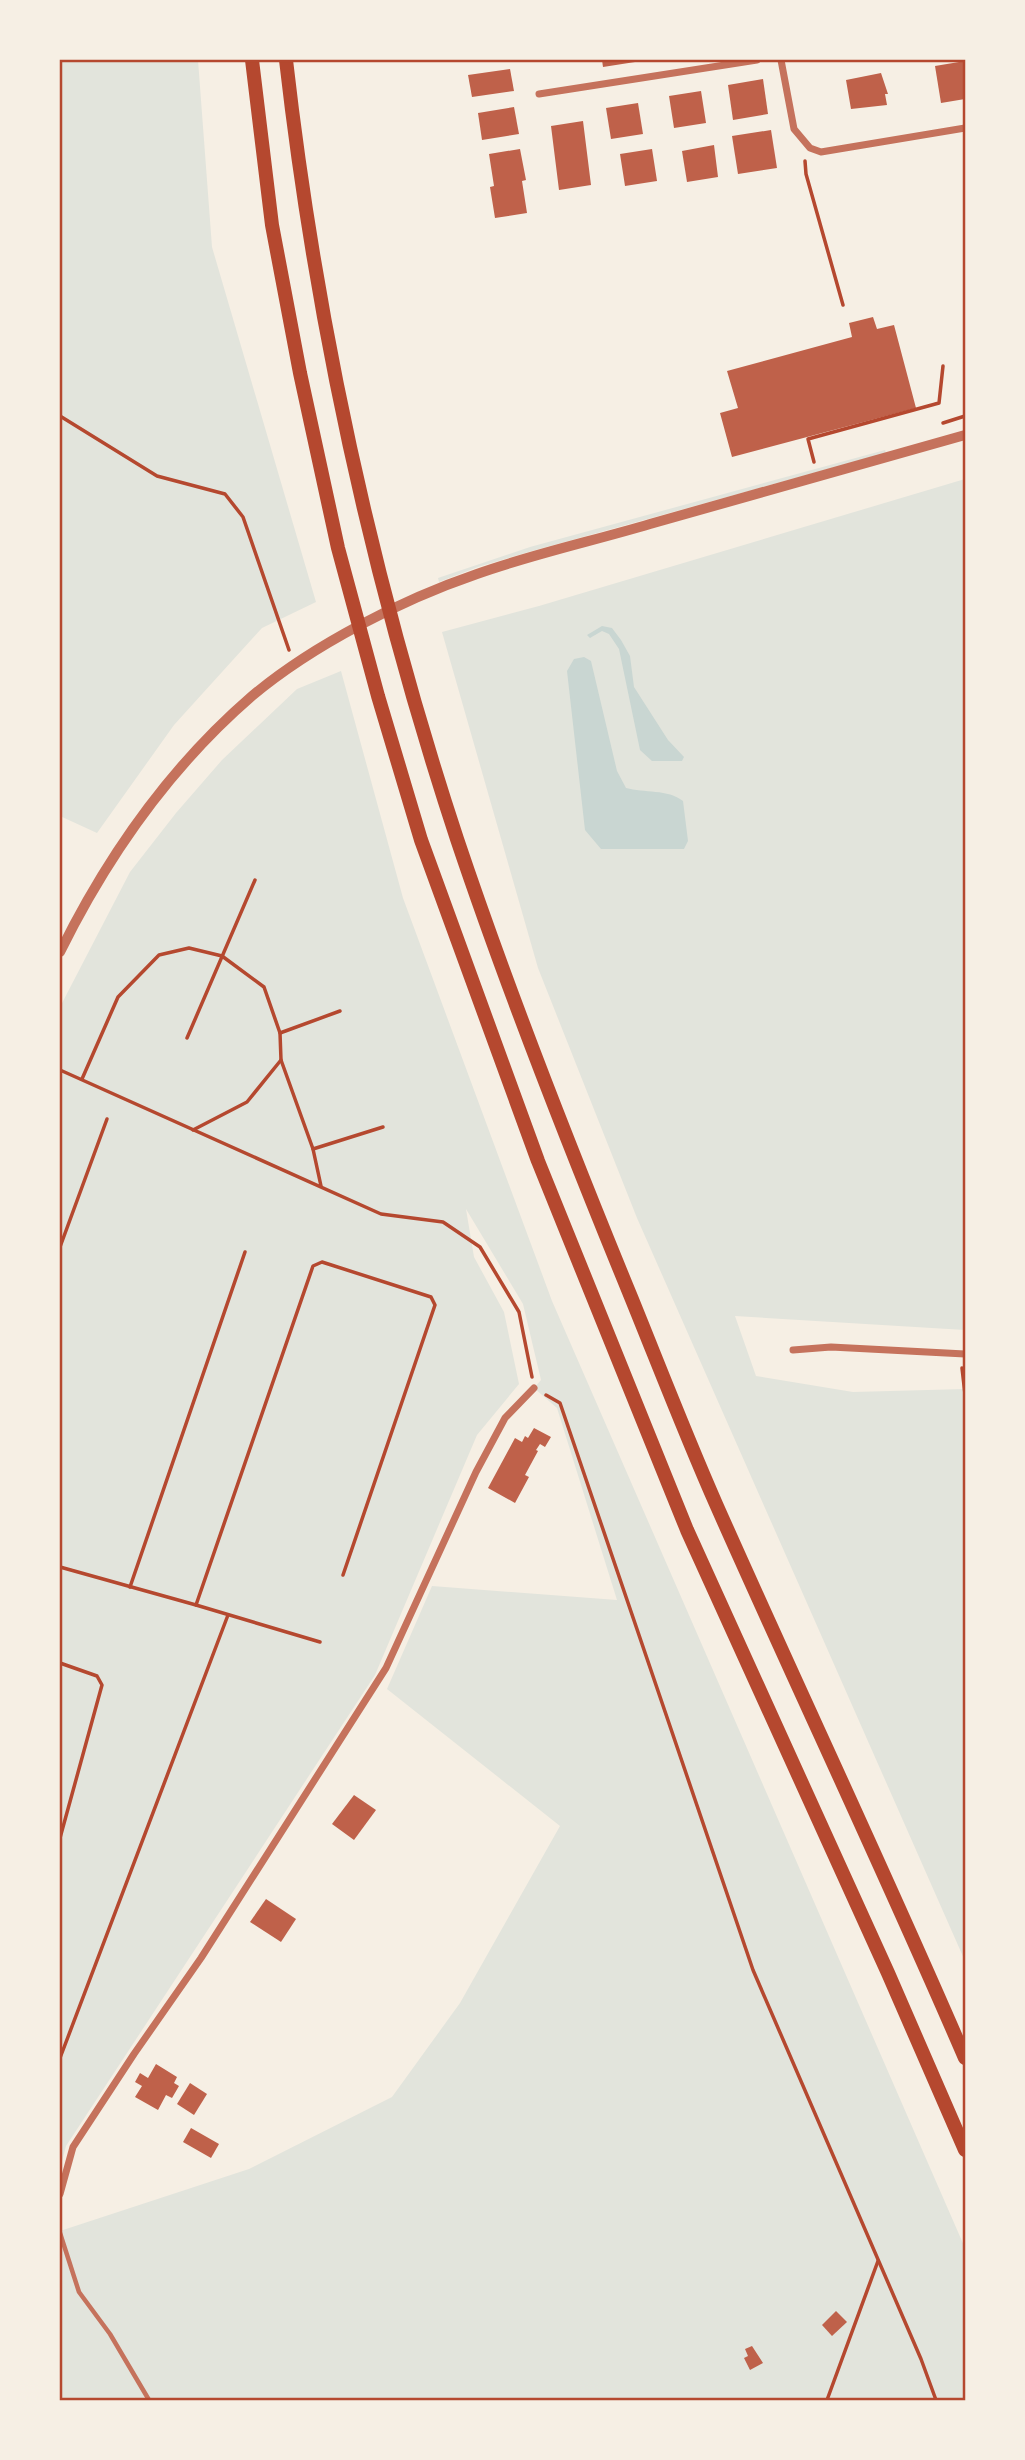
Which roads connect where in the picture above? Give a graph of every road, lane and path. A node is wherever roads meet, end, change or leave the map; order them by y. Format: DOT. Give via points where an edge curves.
graph roads {
  1 [pos="252,60"];
  2 [pos="286,60"];
  3 [pos="757,60"];
  4 [pos="781,60"];
  5 [pos="539,94"];
  6 [pos="965,128"];
  7 [pos="810,148"];
  8 [pos="843,305"];
  9 [pos="943,366"];
  10 [pos="60,416"];
  11 [pos="965,435"];
  12 [pos="815,464"];
  13 [pos="289,650"];
  14 [pos="255,880"];
  15 [pos="60,952"];
  16 [pos="222,956"];
  17 [pos="340,1011"];
  18 [pos="280,1033"];
  19 [pos="187,1038"];
  20 [pos="281,1060"];
  21 [pos="60,1070"];
  22 [pos="82,1079"];
  23 [pos="107,1119"];
  24 [pos="383,1127"];
  25 [pos="193,1130"];
  26 [pos="313,1149"];
  27 [pos="321,1186"];
  28 [pos="60,1247"];
  29 [pos="245,1252"];
  30 [pos="793,1350"];
  31 [pos="963,1354"];
  32 [pos="534,1388"];
  33 [pos="965,1394"];
  34 [pos="60,1567"];
  35 [pos="343,1575"];
  36 [pos="130,1587"];
  37 [pos="197,1605"];
  38 [pos="228,1615"];
  39 [pos="320,1642"];
  40 [pos="60,1663"];
  41 [pos="60,1838"];
  42 [pos="60,2058"];
  43 [pos="965,2058"];
  44 [pos="965,2150"];
  45 [pos="60,2193"];
  46 [pos="60,2233"];
  47 [pos="878,2261"];
  48 [pos="149,2400"];
  49 [pos="827,2400"];
  50 [pos="936,2400"];
  1 -- 44 [label="highway" via="272,225 300,373 338,548 421,840 538,1161 687,1531"];
  2 -- 43 [label="highway" via="341,404 383,582 456,835 569,1146 714,1500"];
  3 -- 5 [label="street"];
  4 -- 7 [label="street" via="794,129"];
  6 -- 7 [label="street" via="821,152"];
  7 -- 8 [label="path" via="806,174"];
  9 -- 12 [label="path" via="939,403 808,439"];
  10 -- 13 [label="path" via="157,476 225,494 243,517"];
  11 -- 15 [label="street" via="477,574 356,628 254,695 163,788 103,873"];
  14 -- 16 [label="path"];
  16 -- 18 [label="path" via="264,987"];
  16 -- 19 [label="path"];
  16 -- 22 [label="path" via="189,948 159,955 118,997"];
  17 -- 18 [label="path"];
  18 -- 20 [label="path"];
  20 -- 25 [label="path" via="247,1102"];
  20 -- 26 [label="path"];
  21 -- 22 [label="path"];
  22 -- 25 [label="path"];
  23 -- 28 [label="path"];
  24 -- 26 [label="path"];
  25 -- 27 [label="path"];
  26 -- 27 [label="path"];
  27 -- 32 [label="path" via="381,1214 443,1222 480,1247 519,1312"];
  29 -- 36 [label="path"];
  30 -- 31 [label="street" via="831,1347"];
  31 -- 33 [label="path"];
  32 -- 45 [label="street" via="505,1418 476,1472 386,1668 201,1958 73,2147"];
  32 -- 47 [label="path" via="560,1403 753,1970"];
  34 -- 36 [label="path"];
  35 -- 37 [label="path" via="435,1305 431,1297 322,1262 313,1266"];
  36 -- 37 [label="path"];
  37 -- 38 [label="path"];
  38 -- 39 [label="path"];
  38 -- 42 [label="path"];
  40 -- 41 [label="path" via="97,1676 102,1685"];
  46 -- 48 [label="lane" via="79,2292"];
  47 -- 49 [label="path"];
  47 -- 50 [label="path"];
}
